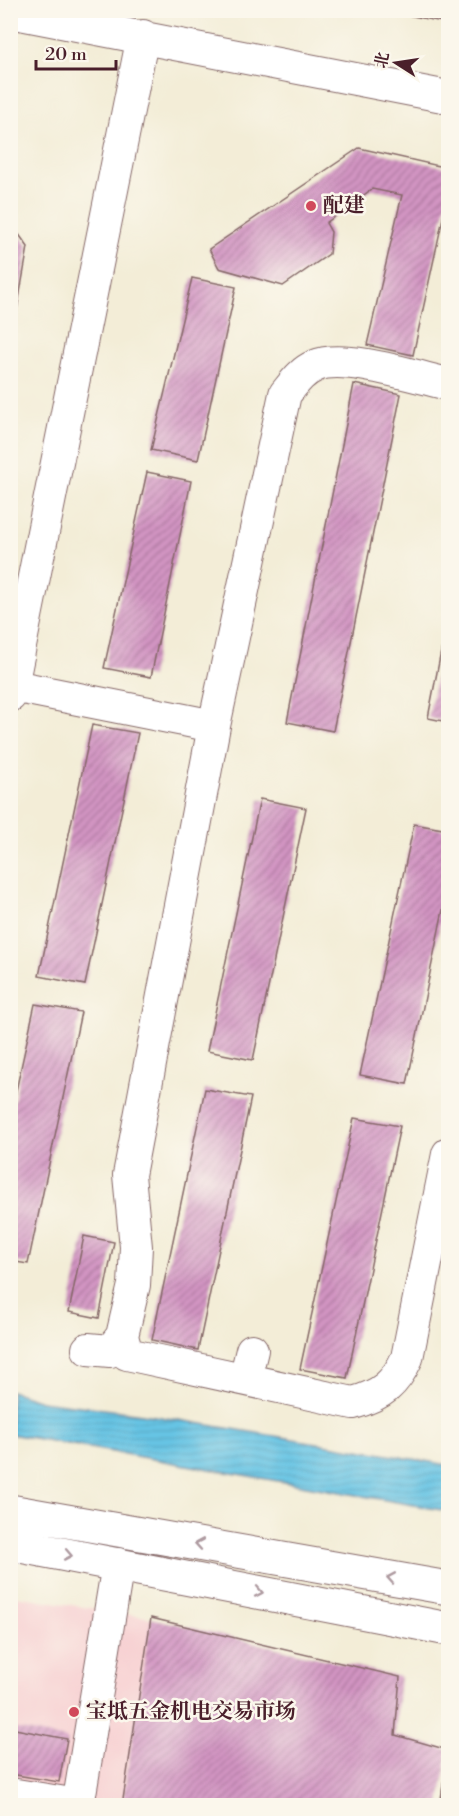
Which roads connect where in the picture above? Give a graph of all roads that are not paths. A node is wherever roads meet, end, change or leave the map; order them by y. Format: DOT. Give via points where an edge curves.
graph roads {
  1 [pos="10,12"];
  2 [pos="142,36"];
  3 [pos="448,97"];
  4 [pos="448,384"];
  5 [pos="11,691"];
  6 [pos="214,726"];
  7 [pos="448,1154"];
  8 [pos="122,1336"];
  9 [pos="88,1349"];
  10 [pos="10,1511"];
  11 [pos="10,1544"];
  12 [pos="118,1564"];
  13 [pos="448,1588"];
  14 [pos="448,1629"];
  15 [pos="10,1794"];
  16 [pos="78,1805"];
  1 -- 2 [label="street"];
  2 -- 3 [label="street"];
  2 -- 5 [label="street"];
  4 -- 6 [label="street" via="340,360 316,365 299,375 285,394"];
  5 -- 6 [label="street"];
  6 -- 8 [label="street" via="129,1175 136,1247 134,1285"];
  7 -- 8 [label="street" via="407,1358 397,1379 366,1400 353,1403 248,1365 127,1354"];
  8 -- 9 [label="street" via="110,1351"];
  13 -- 10 [label="main road, one-way"];
  11 -- 12 [label="main road, one-way"];
  12 -- 14 [label="main road, one-way"];
  12 -- 16 [label="street"];
  15 -- 16 [label="street"];
}
